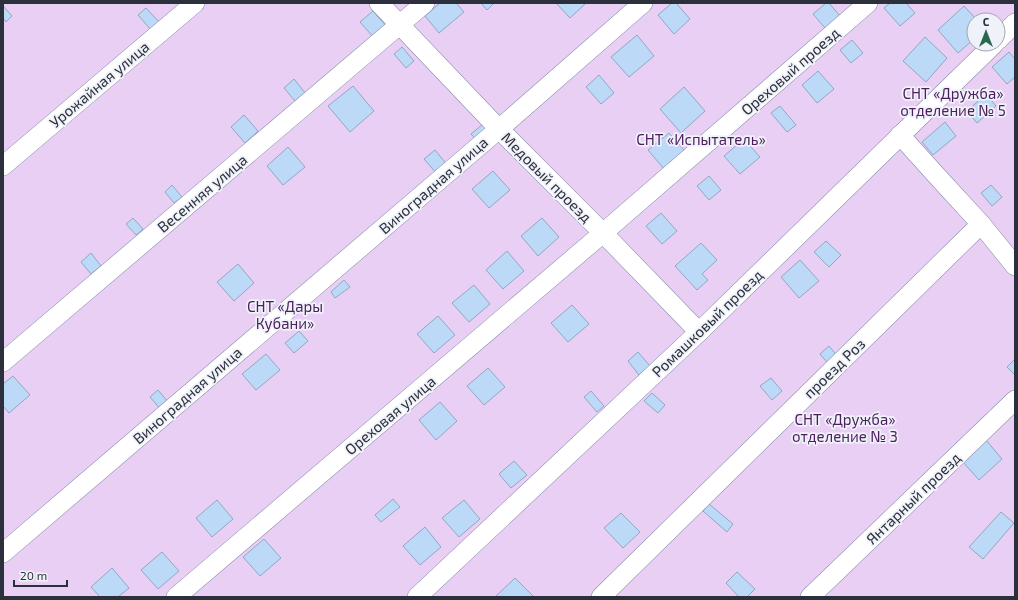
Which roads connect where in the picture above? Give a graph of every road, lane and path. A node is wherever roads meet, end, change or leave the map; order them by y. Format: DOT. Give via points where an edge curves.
graph roads {
  1 [pos="195,3"];
  2 [pos="379,3"];
  3 [pos="426,3"];
  4 [pos="643,3"];
  5 [pos="868,3"];
  6 [pos="1015,23"];
  7 [pos="401,25"];
  8 [pos="1006,32"];
  9 [pos="986,52"];
  10 [pos="499,129"];
  11 [pos="900,135"];
  12 [pos="3,166"];
  13 [pos="981,224"];
  14 [pos="603,233"];
  15 [pos="1015,266"];
  16 [pos="699,332"];
  17 [pos="3,362"];
  18 [pos="1015,400"];
  19 [pos="3,553"];
  20 [pos="176,597"];
  21 [pos="417,597"];
  22 [pos="601,597"];
  23 [pos="810,597"];
  1 -- 12 [label="street, Урожайная улица"];
  2 -- 7 [label="street, Медовый проезд"];
  3 -- 7 [label="street, Весенняя улица"];
  4 -- 10 [label="street, Виноградная улица"];
  5 -- 14 [label="street, Ореховый проезд"];
  6 -- 8 [label="street"];
  7 -- 10 [label="street, Медовый проезд"];
  7 -- 17 [label="street, Весенняя улица"];
  9 -- 11 [label="street, Ромашковый проезд"];
  10 -- 14 [label="street, Медовый проезд"];
  10 -- 19 [label="street, Виноградная улица"];
  11 -- 13 [label="street"];
  11 -- 16 [label="street, Ромашковый проезд"];
  13 -- 15 [label="street"];
  13 -- 22 [label="street, проезд Роз"];
  14 -- 16 [label="street, Медовый проезд"];
  14 -- 20 [label="street, Ореховая улица"];
  16 -- 21 [label="street, Ромашковый проезд"];
  18 -- 23 [label="street, Янтарный проезд"];
}
